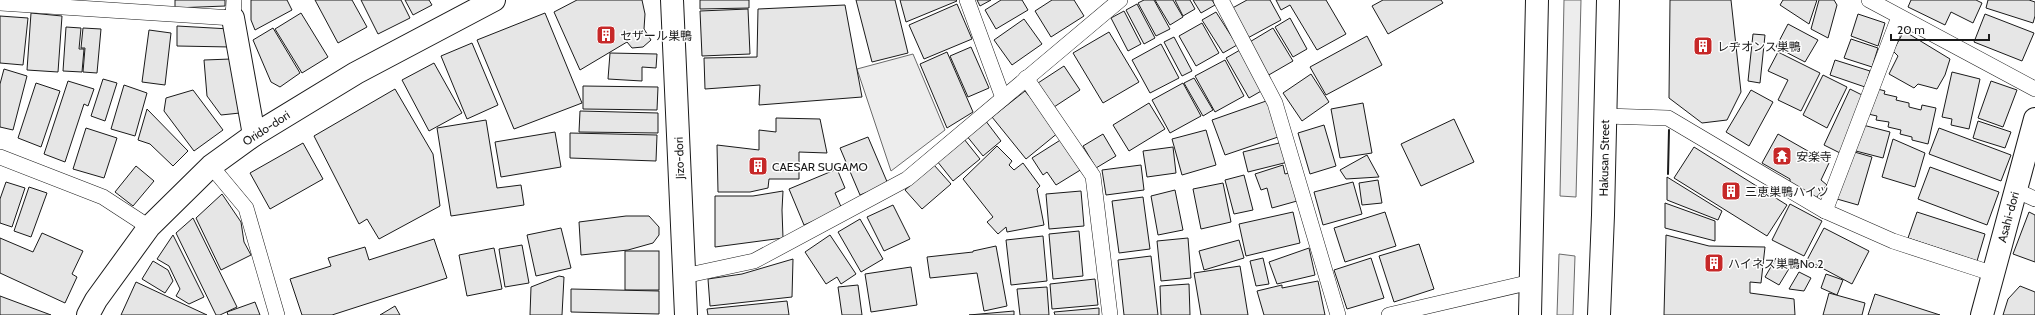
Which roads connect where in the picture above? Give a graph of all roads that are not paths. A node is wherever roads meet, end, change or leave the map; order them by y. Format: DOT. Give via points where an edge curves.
graph roads {
  1 [pos="494,0"];
  2 [pos="672,0"];
  3 [pos="967,0"];
  4 [pos="1120,0"];
  5 [pos="1221,0"];
  6 [pos="1537,0"];
  7 [pos="1608,0"];
  8 [pos="1869,0"];
  9 [pos="0,3"];
  10 [pos="233,9"];
  11 [pos="1899,17"];
  12 [pos="1026,78"];
  13 [pos="2035,89"];
  14 [pos="1003,98"];
  15 [pos="1605,116"];
  16 [pos="2035,119"];
  17 [pos="254,135"];
  18 [pos="0,157"];
  19 [pos="211,166"];
  20 [pos="2015,190"];
  21 [pos="2035,199"];
  22 [pos="1825,211"];
  23 [pos="149,227"];
  24 [pos="1994,274"];
  25 [pos="684,276"];
  26 [pos="1531,282"];
  27 [pos="88,315"];
  28 [pos="277,315"];
  29 [pos="686,315"];
  30 [pos="1110,315"];
  31 [pos="1338,315"];
  32 [pos="1389,315"];
  33 [pos="1530,315"];
  34 [pos="1599,315"];
  35 [pos="1982,315"];
  1 -- 17 [label="main road, Orido-dori" via="356,73"];
  2 -- 25 [label="main road, Jizo-dori"];
  3 -- 14 [label="lane"];
  4 -- 12 [label="lane"];
  5 -- 31 [label="lane" via="1275,103"];
  6 -- 26 [label="main road"];
  7 -- 15 [label="main road, Hakusan Street"];
  8 -- 11 [label="lane"];
  9 -- 10 [label="lane"];
  10 -- 17 [label="main road"];
  11 -- 13 [label="lane"];
  11 -- 22 [label="lane"];
  12 -- 14 [label="lane"];
  12 -- 30 [label="lane" via="1093,176"];
  14 -- 25 [label="lane" via="907,178 754,261"];
  15 -- 22 [label="lane" via="1668,118"];
  15 -- 34 [label="main road, Hakusan Street"];
  16 -- 20 [label="main road, Asahi-dori"];
  17 -- 19 [label="main road, Orido-dori"];
  18 -- 23 [label="lane" via="103,197"];
  19 -- 23 [label="main road, Orido-dori"];
  19 -- 28 [label="lane" via="246,208"];
  20 -- 21 [label="lane"];
  20 -- 24 [label="main road, Asahi-dori"];
  22 -- 24 [label="lane" via="1894,240"];
  23 -- 27 [label="main road, Orido-dori"];
  24 -- 35 [label="main road, Asahi-dori"];
  25 -- 29 [label="main road, Jizo-dori"];
  26 -- 32 [label="lane"];
  26 -- 33 [label="main road"];
}
